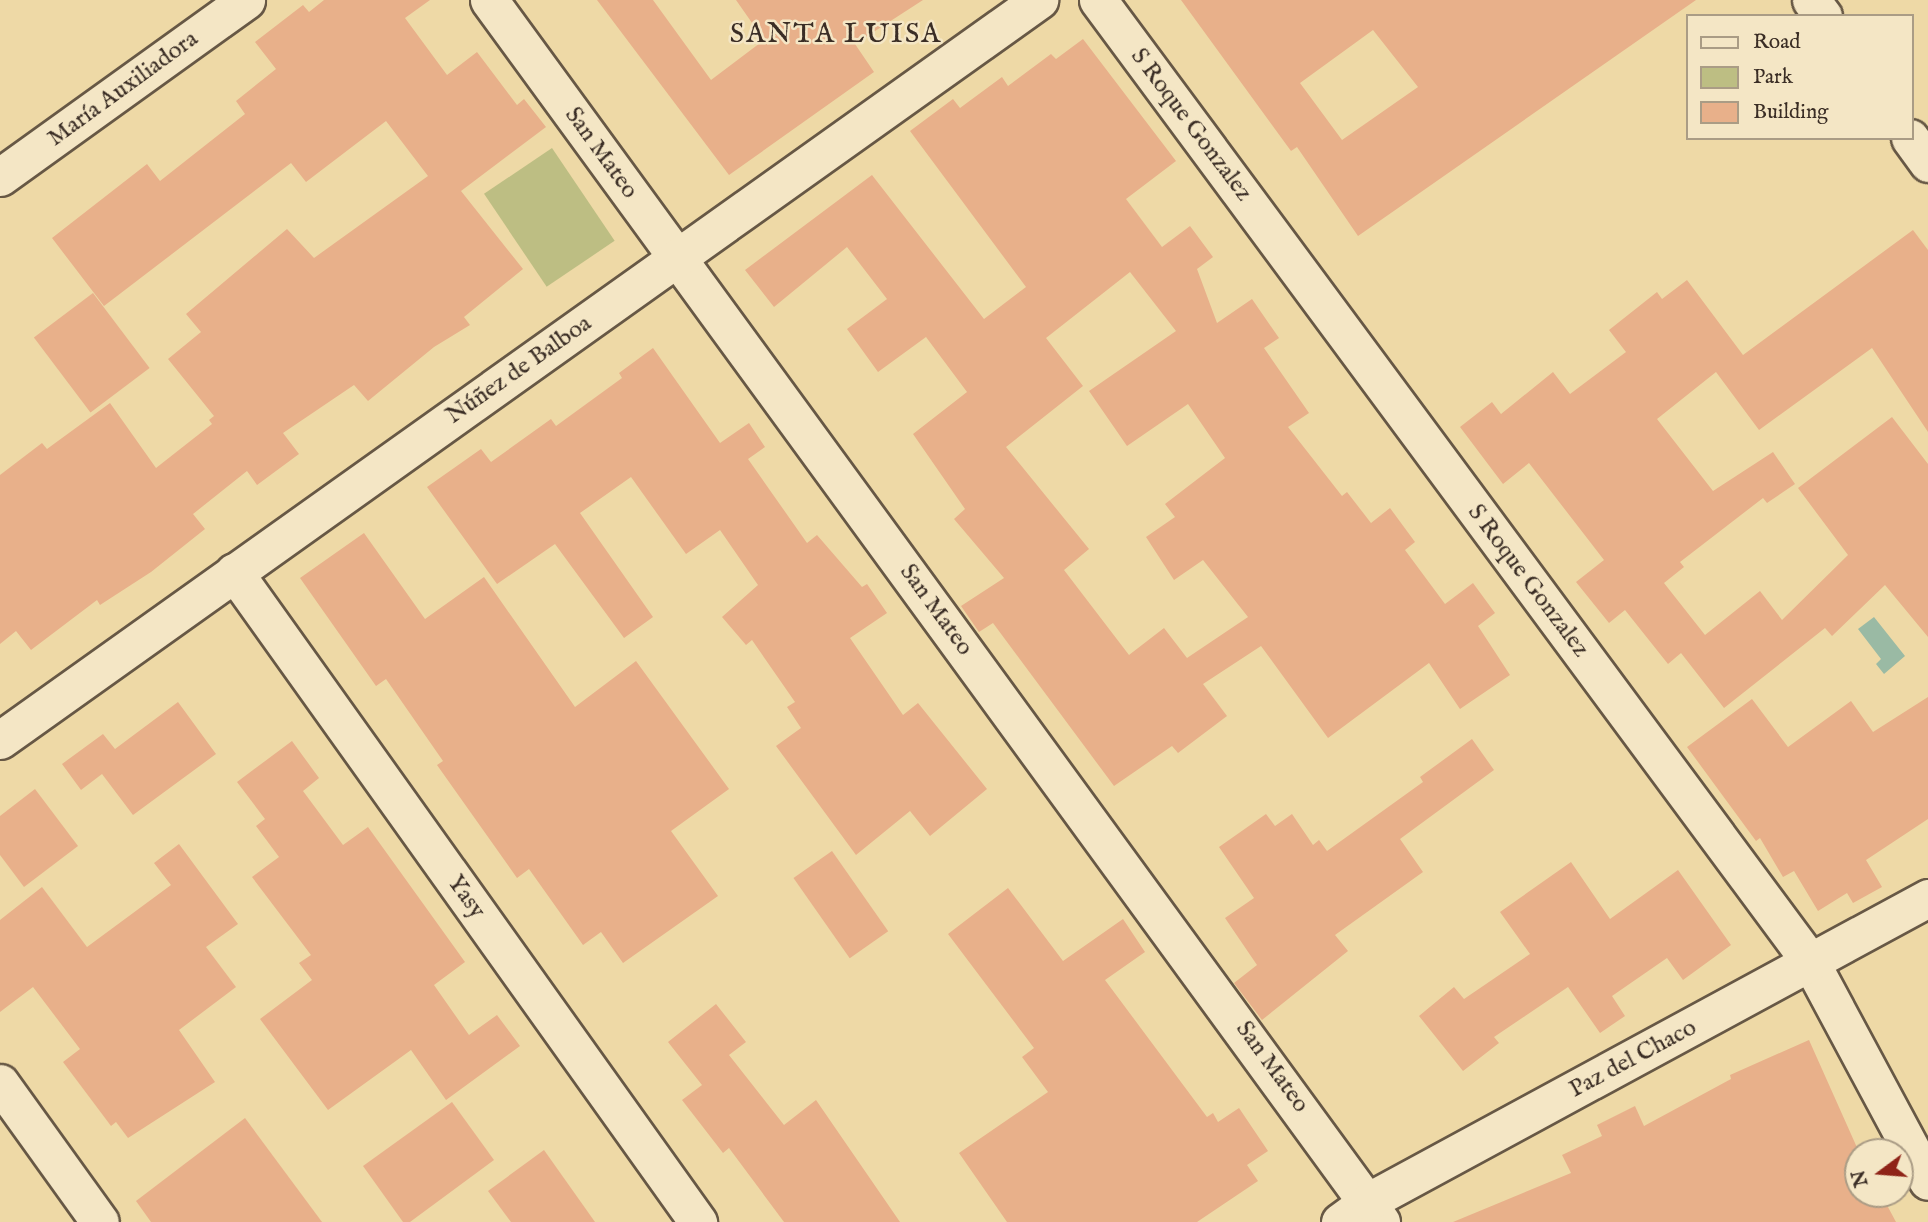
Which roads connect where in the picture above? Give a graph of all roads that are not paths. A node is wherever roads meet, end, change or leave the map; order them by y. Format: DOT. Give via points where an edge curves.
graph roads {
  1 [pos="246,0"];
  2 [pos="489,0"];
  3 [pos="1039,0"];
  4 [pos="1098,0"];
  5 [pos="1911,140"];
  6 [pos="1928,163"];
  7 [pos="0,177"];
  8 [pos="678,257"];
  9 [pos="234,572"];
  10 [pos="0,740"];
  11 [pos="1928,898"];
  12 [pos="1811,963"];
  13 [pos="0,1083"];
  14 [pos="1928,1181"];
  15 [pos="1375,1211"];
  16 [pos="100,1222"];
  17 [pos="698,1222"];
  18 [pos="1340,1222"];
  1 -- 7 [label="street, María Auxiliadora"];
  2 -- 8 [label="street, San Mateo"];
  3 -- 8 [label="street, Núñez de Balboa"];
  4 -- 12 [label="street, S Roque Gonzalez"];
  5 -- 6 [label="street"];
  8 -- 9 [label="street, Núñez de Balboa"];
  8 -- 15 [label="street, San Mateo"];
  9 -- 10 [label="street, Núñez de Balboa"];
  9 -- 17 [label="street, Yasy"];
  11 -- 12 [label="street, Paz del Chaco"];
  12 -- 14 [label="street, S Roque Gonzalez"];
  12 -- 15 [label="street, Paz del Chaco"];
  13 -- 16 [label="street"];
  15 -- 18 [label="street, Paz del Chaco"];
}
